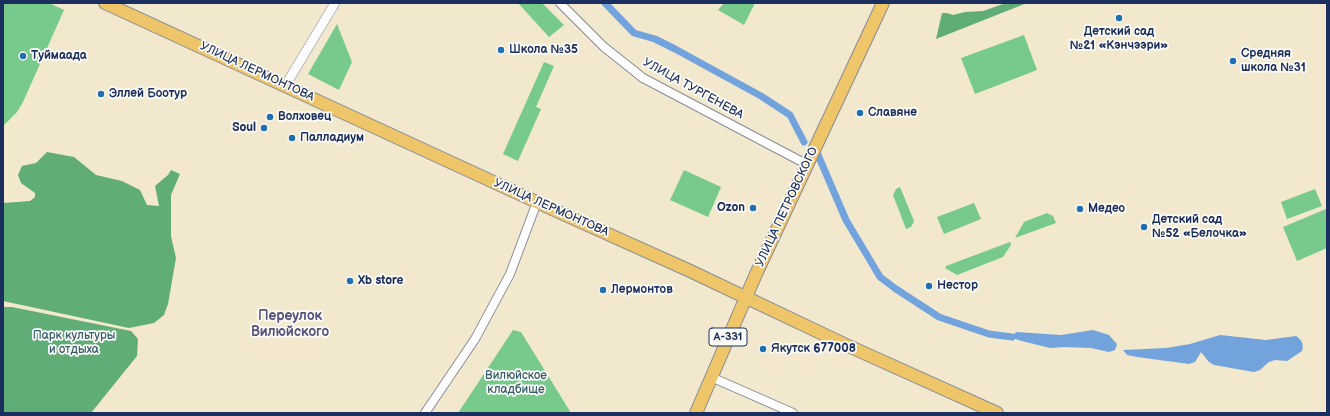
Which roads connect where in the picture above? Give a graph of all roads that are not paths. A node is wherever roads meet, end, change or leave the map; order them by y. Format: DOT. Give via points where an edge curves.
graph roads {
  1 [pos="105,3"];
  2 [pos="335,3"];
  3 [pos="560,3"];
  4 [pos="883,3"];
  5 [pos="285,86"];
  6 [pos="808,165"];
  7 [pos="537,202"];
  8 [pos="746,297"];
  9 [pos="711,377"];
  10 [pos="425,413"];
  11 [pos="696,413"];
  12 [pos="793,413"];
  13 [pos="997,413"];
  1 -- 5 [label="main road, УЛИЦА ЛЕРМОНТОВА"];
  2 -- 5 [label="street"];
  3 -- 6 [label="street, УЛИЦА ТУРГЕНЕВА" via="604,47 643,78"];
  4 -- 6 [label="main road, УЛИЦА ПЕТРОВСКОГО"];
  5 -- 7 [label="main road, УЛИЦА ЛЕРМОНТОВА"];
  6 -- 8 [label="main road, УЛИЦА ПЕТРОВСКОГО"];
  7 -- 8 [label="main road, УЛИЦА ЛЕРМОНТОВА"];
  7 -- 10 [label="street" via="510,274 475,339"];
  8 -- 9 [label="main road, УЛИЦА ПЕТРОВСКОГО / А-331"];
  8 -- 13 [label="main road, УЛИЦА ЛЕРМОНТОВА"];
  9 -- 11 [label="main road, УЛИЦА ПЕТРОВСКОГО / А-331"];
  9 -- 12 [label="street"];
}
